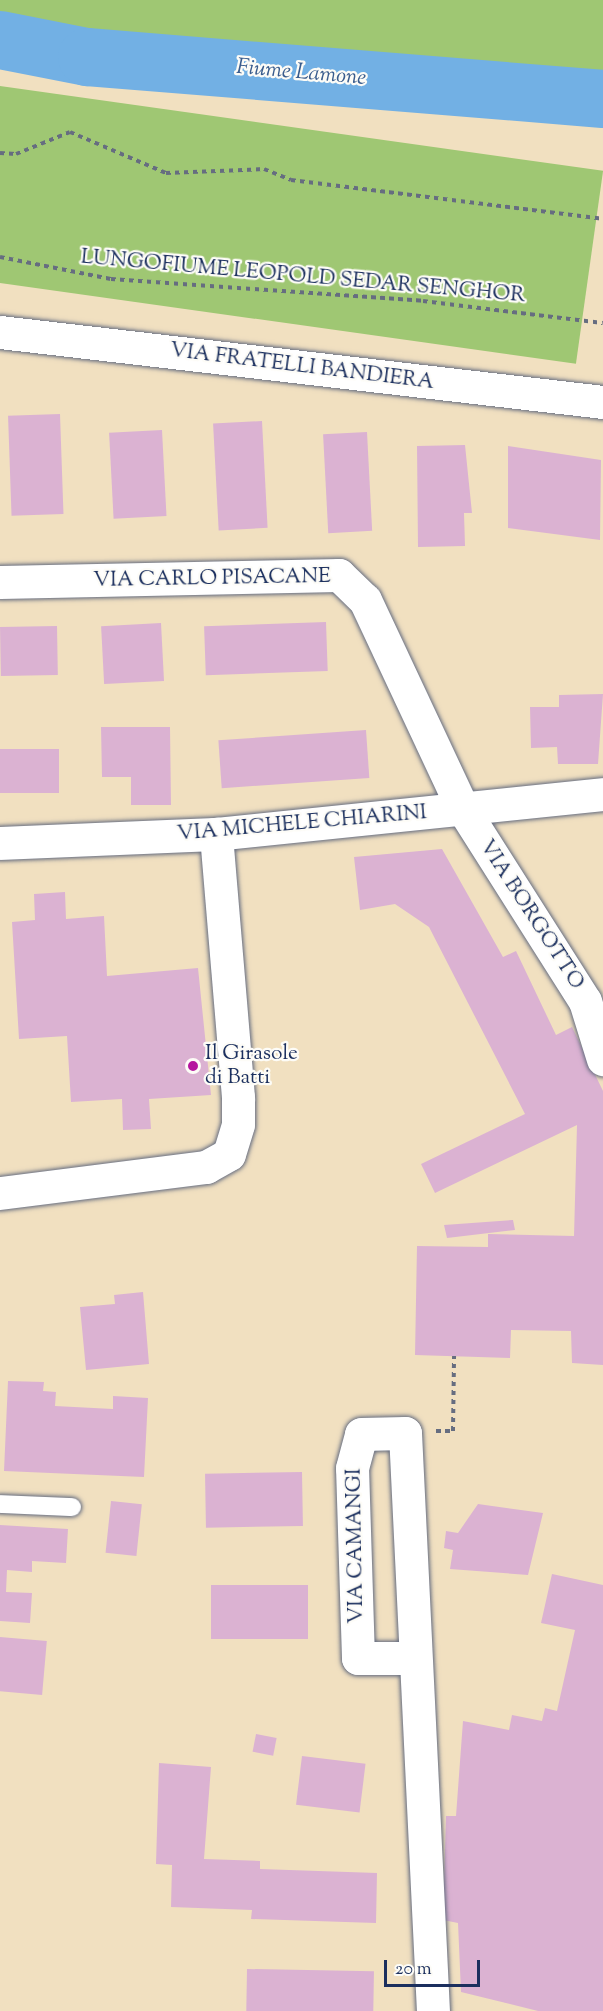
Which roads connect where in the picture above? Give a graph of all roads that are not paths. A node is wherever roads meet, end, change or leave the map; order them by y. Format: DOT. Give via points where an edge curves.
graph roads {
  1 [pos="0,332"];
  2 [pos="603,402"];
  3 [pos="0,582"];
  4 [pos="603,794"];
  5 [pos="463,809"];
  6 [pos="216,834"];
  7 [pos="0,843"];
  8 [pos="603,1059"];
  9 [pos="0,1193"];
  10 [pos="0,1504"];
  11 [pos="72,1507"];
  12 [pos="412,1658"];
  13 [pos="433,2011"];
  1 -- 2 [label="street, VIA FRATELLI BANDIERA"];
  3 -- 5 [label="street, VIA CARLO PISACANE" via="339,575 365,600"];
  4 -- 5 [label="street, VIA MICHELE CHIARINI"];
  5 -- 6 [label="street, VIA MICHELE CHIARINI"];
  5 -- 8 [label="street, VIA BORGOTTO" via="585,1001"];
  6 -- 7 [label="street, VIA MICHELE CHIARINI"];
  6 -- 9 [label="street" via="238,1097 238,1124 229,1154 206,1167"];
  10 -- 11 [label="lane"];
  12 -- 12 [label="street, VIA CAMANGI" via="358,1658 352,1468 361,1434 405,1433"];
  12 -- 13 [label="street"];
}
